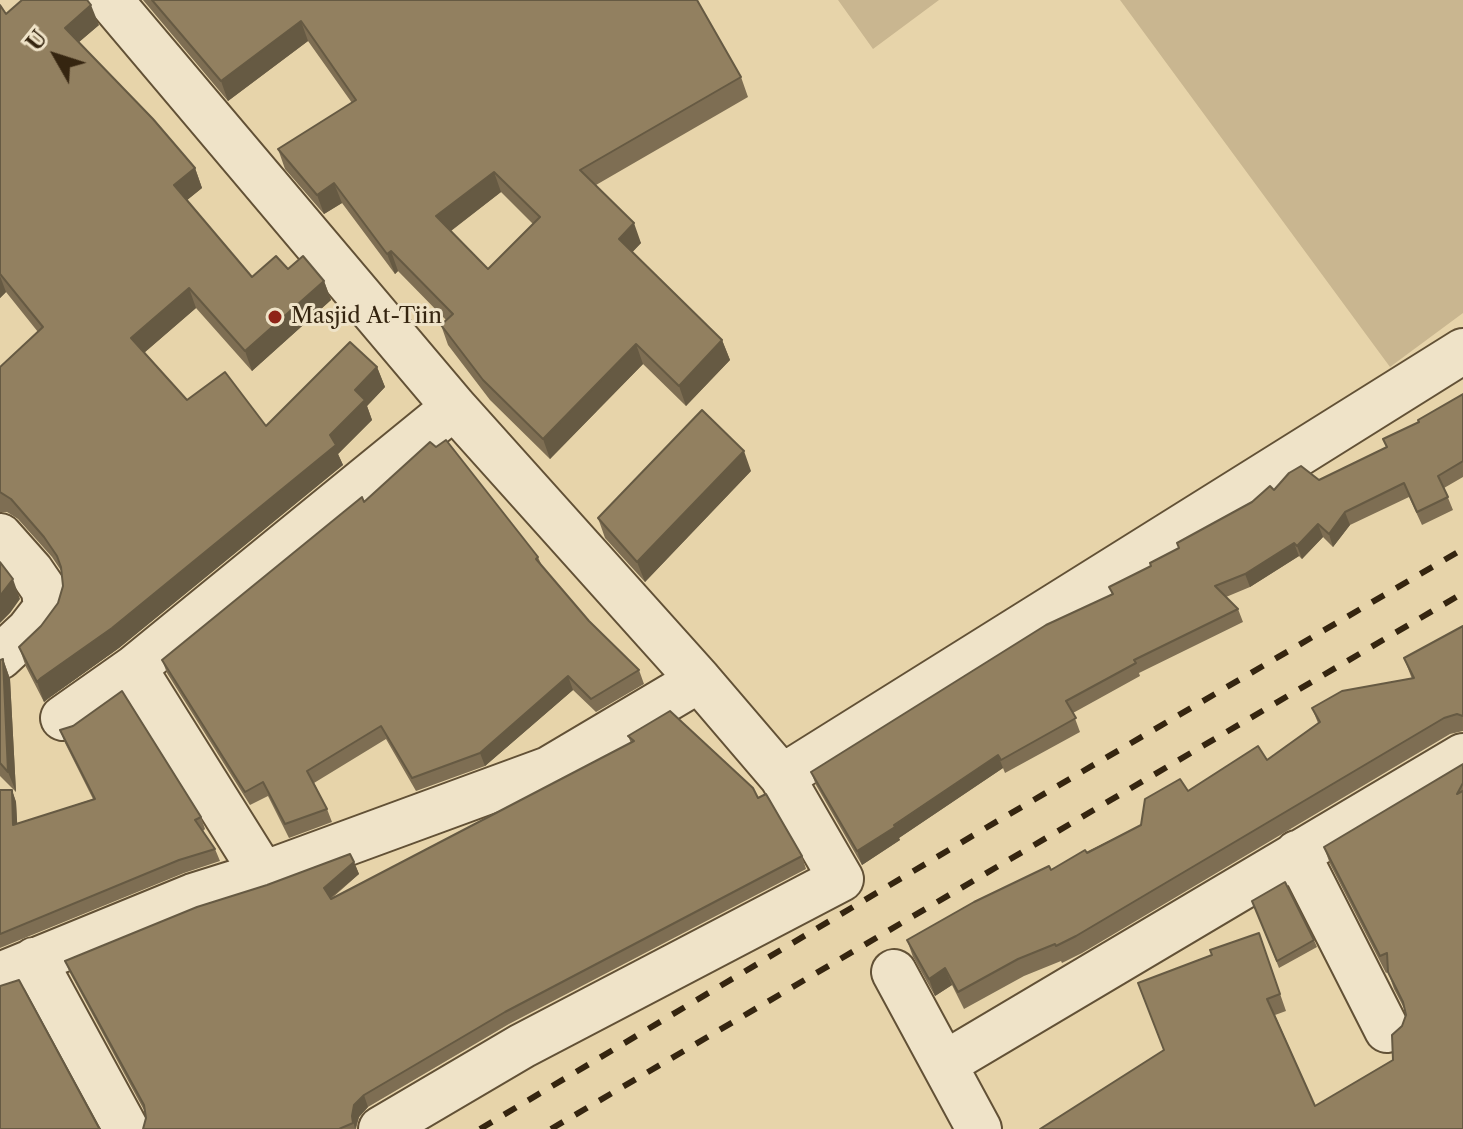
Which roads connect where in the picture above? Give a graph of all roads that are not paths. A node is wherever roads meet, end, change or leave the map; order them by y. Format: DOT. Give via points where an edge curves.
graph roads {
  1 [pos="110,0"];
  2 [pos="1463,351"];
  3 [pos="454,407"];
  4 [pos="0,536"];
  5 [pos="0,657"];
  6 [pos="134,668"];
  7 [pos="699,680"];
  8 [pos="63,718"];
  9 [pos="1463,756"];
  10 [pos="782,777"];
  11 [pos="1297,853"];
  12 [pos="263,874"];
  13 [pos="17,967"];
  14 [pos="894,972"];
  15 [pos="1387,1030"];
  16 [pos="944,1064"];
  17 [pos="126,1129"];
  18 [pos="381,1129"];
  19 [pos="979,1129"];
  1 -- 3 [label="street"];
  2 -- 10 [label="street"];
  3 -- 6 [label="street"];
  3 -- 7 [label="street"];
  4 -- 5 [label="street" via="44,590 46,608"];
  6 -- 8 [label="street"];
  6 -- 12 [label="street"];
  7 -- 10 [label="street"];
  7 -- 12 [label="street" via="549,769"];
  9 -- 11 [label="street"];
  10 -- 18 [label="street" via="841,879 522,1046"];
  11 -- 15 [label="street"];
  11 -- 16 [label="street"];
  12 -- 13 [label="street" via="193,896"];
  13 -- 17 [label="street"];
  14 -- 16 [label="street"];
  16 -- 19 [label="street"];
}
